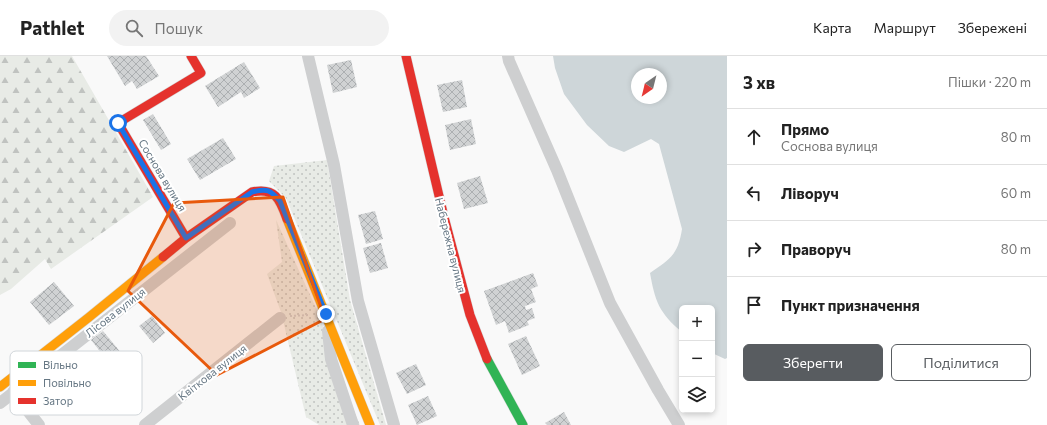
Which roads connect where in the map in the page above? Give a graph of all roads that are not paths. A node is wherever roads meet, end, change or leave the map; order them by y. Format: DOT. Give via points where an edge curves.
graph roads {
  1 [pos="191,56"];
  2 [pos="308,56"];
  3 [pos="406,56"];
  4 [pos="508,56"];
  5 [pos="230,223"];
  6 [pos="186,238"];
  7 [pos="326,314"];
  8 [pos="280,318"];
  9 [pos="46,351"];
  10 [pos="66,351"];
  11 [pos="10,379"];
  12 [pos="0,387"];
  13 [pos="10,395"];
  14 [pos="0,402"];
  15 [pos="31,415"];
  16 [pos="39,425"];
  17 [pos="145,425"];
  18 [pos="354,425"];
  19 [pos="370,425"];
  20 [pos="394,425"];
  21 [pos="522,425"];
  22 [pos="679,425"];
  1 -- 6 [label="street, Соснова вулиця" via="201,73 118,123"];
  2 -- 20 [label="street" via="334,165 358,301"];
  3 -- 21 [label="street, Набережна вулиця" via="470,316 489,364"];
  4 -- 22 [label="street" via="610,304"];
  5 -- 10 [label="street, Лісова вулиця"];
  6 -- 7 [label="street" via="252,192 263,189 272,193 280,201"];
  6 -- 9 [label="street"];
  7 -- 18 [label="street" via="331,359"];
  7 -- 19 [label="street"];
  8 -- 17 [label="street, Квіткова вулиця"];
  11 -- 12 [label="street"];
  13 -- 14 [label="street, Лісова вулиця"];
  15 -- 16 [label="street"];
}
